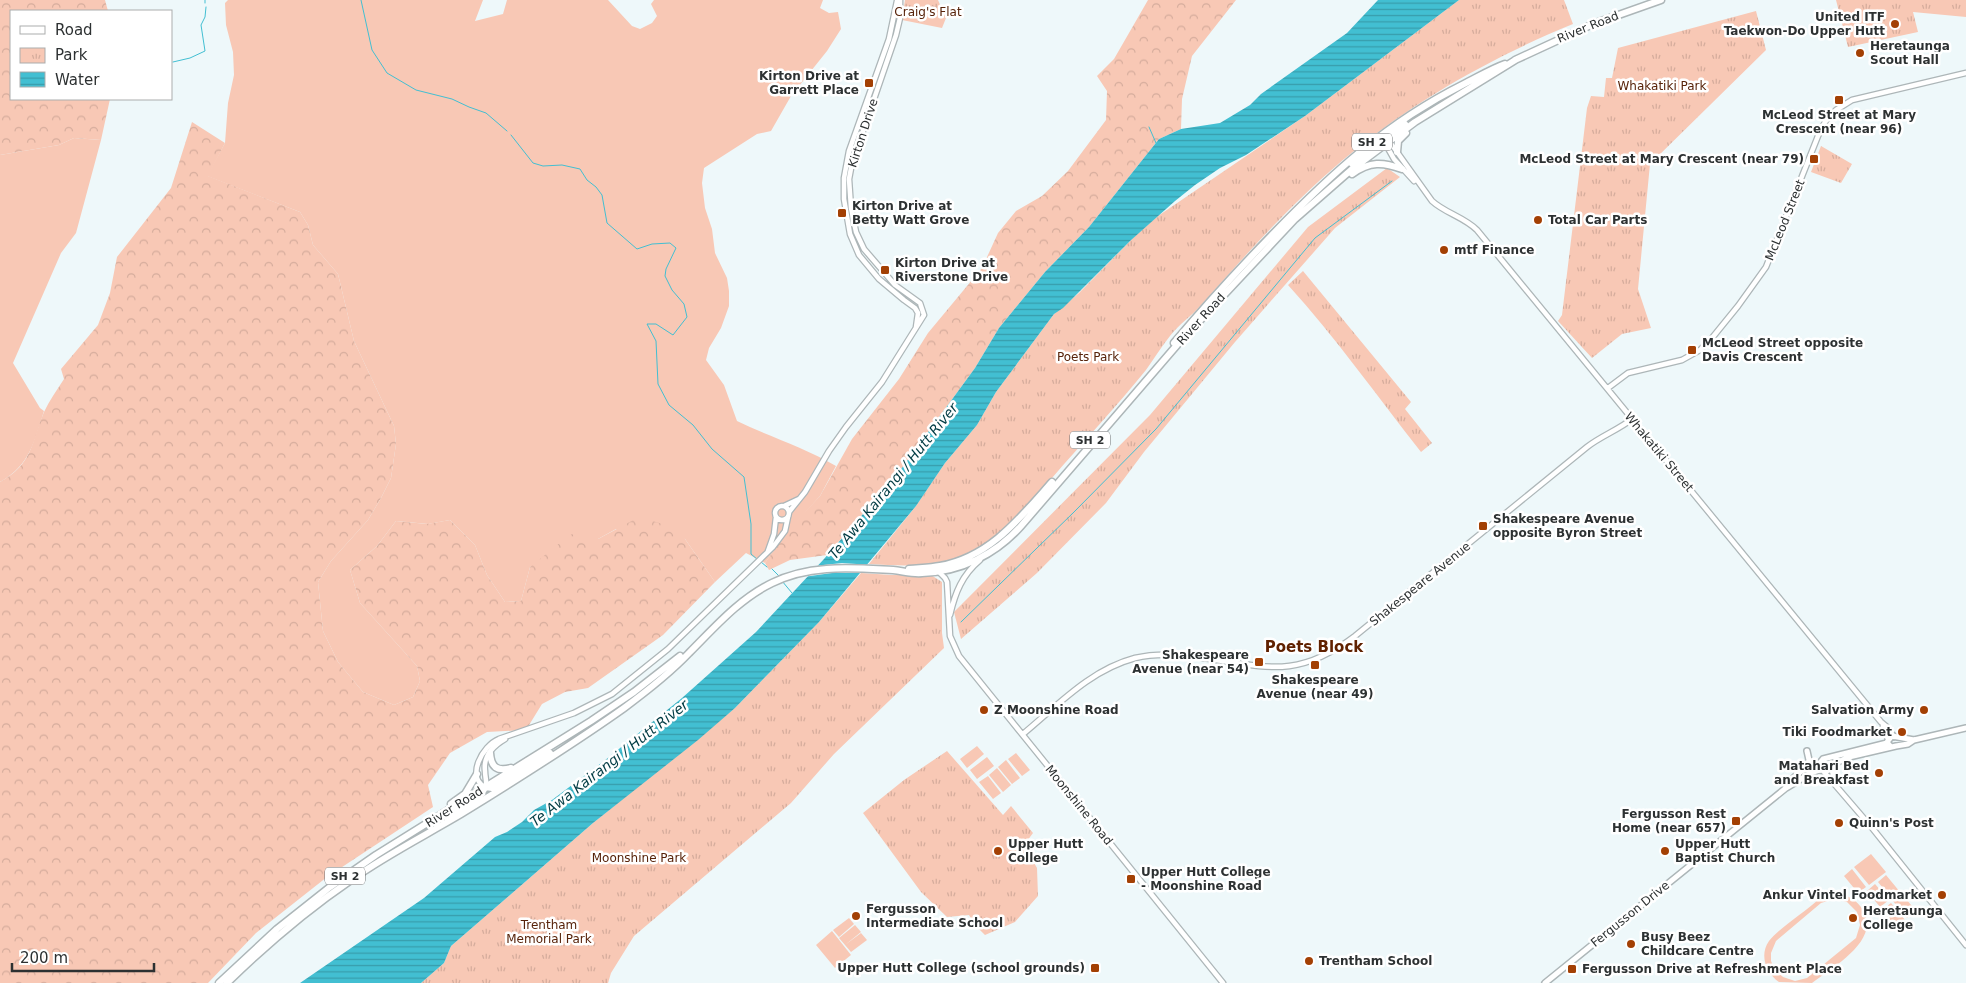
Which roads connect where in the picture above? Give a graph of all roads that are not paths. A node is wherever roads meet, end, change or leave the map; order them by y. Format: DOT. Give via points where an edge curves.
graph roads {
  1 [pos="899,0"];
  2 [pos="1661,0"];
  3 [pos="1517,59"];
  4 [pos="1966,73"];
  5 [pos="1464,84"];
  6 [pos="1449,101"];
  7 [pos="1385,144"];
  8 [pos="1397,152"];
  9 [pos="1402,169"];
  10 [pos="1424,191"];
  11 [pos="1291,215"];
  12 [pos="1292,224"];
  13 [pos="1608,388"];
  14 [pos="1632,419"];
  15 [pos="800,498"];
  16 [pos="784,506"];
  17 [pos="789,515"];
  18 [pos="776,517"];
  19 [pos="766,554"];
  20 [pos="985,556"];
  21 [pos="896,570"];
  22 [pos="939,572"];
  23 [pos="948,621"];
  24 [pos="698,643"];
  25 [pos="1883,725"];
  26 [pos="1966,728"];
  27 [pos="586,733"];
  28 [pos="1023,734"];
  29 [pos="508,737"];
  30 [pos="1895,738"];
  31 [pos="1914,740"];
  32 [pos="1890,744"];
  33 [pos="490,752"];
  34 [pos="1807,752"];
  35 [pos="1827,760"];
  36 [pos="1819,764"];
  37 [pos="1831,766"];
  38 [pos="517,767"];
  39 [pos="1808,767"];
  40 [pos="1822,771"];
  41 [pos="477,774"];
  42 [pos="1834,782"];
  43 [pos="486,787"];
  44 [pos="1786,788"];
  45 [pos="400,848"];
  46 [pos="376,855"];
  47 [pos="1966,945"];
  48 [pos="220,983"];
  49 [pos="227,983"];
  50 [pos="1223,983"];
  51 [pos="1545,983"];
  1 -- 15 [label="street, Kirton Drive" via="900,18 896,35 852,163 849,194 856,232 864,248 894,285 923,306 924,315 882,382 829,451"];
  2 -- 3 [label="highway, River Road / SH 2" via="1593,24"];
  3 -- 5 [label="highway, River Road / SH 2"];
  3 -- 6 [label="highway, River Road / SH 2"];
  4 -- 13 [label="street, McLeod Street" via="1864,96 1836,110 1818,136 1766,267 1712,338 1700,350 1682,360 1628,373"];
  5 -- 7 [label="highway" via="1390,134"];
  5 -- 11 [label="highway, River Road / SH 2" via="1381,136 1330,177"];
  6 -- 7 [label="highway, River Road / SH 2"];
  6 -- 8 [label="highway" via="1401,137"];
  7 -- 8 [label="street, Whakatiki Street" via="1392,145"];
  7 -- 9 [label="street, Whakatiki Street"];
  7 -- 11 [label="highway" via="1375,146"];
  7 -- 12 [label="highway, River Road / SH 2" via="1334,184"];
  8 -- 10 [label="street, Whakatiki Street"];
  9 -- 10 [label="street, Whakatiki Street"];
  9 -- 12 [label="highway" via="1381,163 1364,166"];
  10 -- 13 [label="street, Whakatiki Street" via="1440,208 1469,222 1477,230"];
  11 -- 21 [label="highway, River Road / SH 2" via="1192,321 1006,533 981,551 956,562"];
  12 -- 20 [label="highway, River Road / SH 2" via="1184,338 1013,535"];
  13 -- 14 [label="street, Whakatiki Street"];
  14 -- 25 [label="street, Whakatiki Street"];
  14 -- 28 [label="street, Shakespeare Avenue" via="1587,447 1355,636 1323,657 1294,666 1274,667 1174,654 1136,658 1114,665 1089,679"];
  15 -- 16 [label="street"];
  15 -- 17 [label="street, Kirton Drive"];
  16 -- 17 [label="street"];
  16 -- 18 [label="street" via="777,508"];
  17 -- 18 [label="street" via="782,520"];
  17 -- 19 [label="street, Kirton Drive" via="783,536"];
  18 -- 19 [label="street" via="774,534"];
  19 -- 29 [label="street, Kirton Drive" via="668,650 612,694 574,714"];
  20 -- 22 [label="highway, River Road / SH 2"];
  20 -- 23 [label="street, Moonshine Road" via="961,581"];
  21 -- 22 [label="highway, River Road / SH 2"];
  21 -- 24 [label="highway, River Road / SH 2" via="818,569 793,575 768,585 741,602"];
  22 -- 23 [label="street, Moonshine Road" via="947,582"];
  23 -- 28 [label="street, Moonshine Road" via="959,656"];
  24 -- 27 [label="highway, River Road / SH 2" via="639,696"];
  24 -- 38 [label="highway, River Road / SH 2" via="622,701"];
  25 -- 30 [label="street, Whakatiki Street"];
  25 -- 32 [label="street, Whakatiki Street"];
  26 -- 31 [label="main road"];
  27 -- 43 [label="highway" via="496,786"];
  27 -- 45 [label="highway, River Road / SH 2" via="510,784"];
  28 -- 50 [label="street, Moonshine Road"];
  29 -- 33 [label="street"];
  29 -- 41 [label="street, Kirton Drive" via="493,741 484,748"];
  30 -- 31 [label="main road"];
  30 -- 32 [label="main road"];
  30 -- 32 [label="main road" via="1898,741"];
  31 -- 32 [label="main road" via="1908,744"];
  32 -- 35 [label="main road"];
  32 -- 37 [label="main road"];
  33 -- 38 [label="highway" via="494,768"];
  33 -- 43 [label="street" via="485,764"];
  34 -- 39 [label="main road"];
  35 -- 36 [label="main road" via="1821,760"];
  35 -- 37 [label="main road"];
  36 -- 39 [label="main road, Fergusson Drive"];
  36 -- 40 [label="main road"];
  37 -- 40 [label="main road" via="1827,772"];
  37 -- 42 [label="street"];
  38 -- 43 [label="highway, River Road / SH 2"];
  39 -- 44 [label="main road, Fergusson Drive"];
  40 -- 42 [label="street"];
  40 -- 44 [label="main road, Fergusson Drive" via="1812,772"];
  41 -- 43 [label="street" via="480,783"];
  41 -- 46 [label="highway" via="465,794"];
  42 -- 47 [label="street"];
  43 -- 45 [label="highway" via="480,796"];
  43 -- 46 [label="highway, River Road / SH 2"];
  44 -- 51 [label="main road, Fergusson Drive"];
  45 -- 49 [label="highway, River Road / SH 2" via="325,898"];
  46 -- 48 [label="highway, River Road / SH 2" via="300,910"];
}
